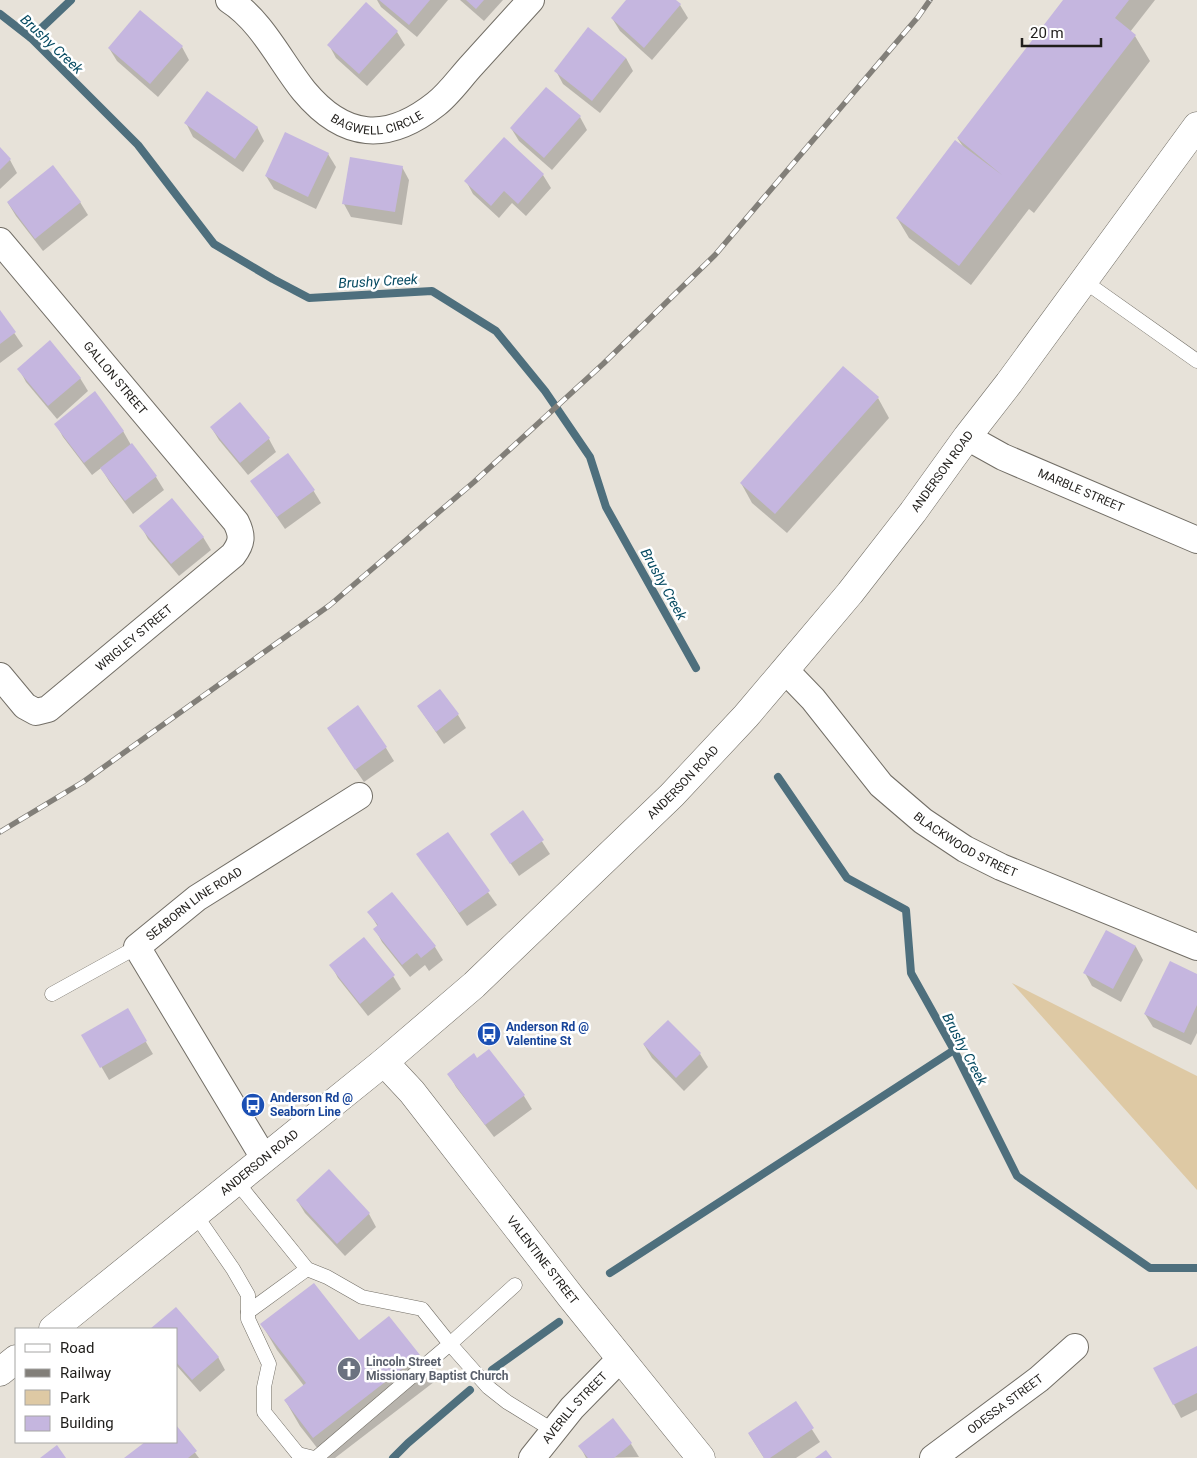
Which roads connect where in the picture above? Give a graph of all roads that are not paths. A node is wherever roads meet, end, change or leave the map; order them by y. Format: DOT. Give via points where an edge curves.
graph roads {
  1 [pos="229,0"];
  2 [pos="531,0"];
  3 [pos="1197,126"];
  4 [pos="0,241"];
  5 [pos="1084,281"];
  6 [pos="1197,361"];
  7 [pos="967,437"];
  8 [pos="229,514"];
  9 [pos="1197,540"];
  10 [pos="785,670"];
  11 [pos="0,676"];
  12 [pos="359,796"];
  13 [pos="137,946"];
  14 [pos="1197,947"];
  15 [pos="52,994"];
  16 [pos="384,1062"];
  17 [pos="264,1158"];
  18 [pos="236,1181"];
  19 [pos="195,1214"];
  20 [pos="308,1269"];
  21 [pos="515,1285"];
  22 [pos="248,1312"];
  23 [pos="54,1328"];
  24 [pos="450,1344"];
  25 [pos="1075,1347"];
  26 [pos="621,1358"];
  27 [pos="15,1360"];
  28 [pos="0,1372"];
  29 [pos="554,1431"];
  30 [pos="315,1458"];
  31 [pos="532,1458"];
  32 [pos="701,1458"];
  33 [pos="933,1458"];
  1 -- 2 [label="street, BAGWELL CIRCLE" via="255,24 318,107 335,120 356,129 378,132 404,125 437,104"];
  3 -- 5 [label="main road, ANDERSON ROAD"];
  4 -- 8 [label="street, GALLON STREET"];
  5 -- 6 [label="lane"];
  5 -- 7 [label="main road, ANDERSON ROAD"];
  7 -- 9 [label="street, MARBLE STREET" via="1003,456"];
  7 -- 10 [label="main road, ANDERSON ROAD" via="913,512"];
  8 -- 11 [label="street, WRIGLEY STREET" via="241,533 240,546 233,555 48,709 36,712 25,706"];
  10 -- 14 [label="street, BLACKWOOD STREET" via="881,785 923,821 965,849 1001,867"];
  10 -- 16 [label="main road, ANDERSON ROAD" via="672,796 474,985"];
  12 -- 13 [label="street, SEABORN LINE ROAD" via="197,898"];
  13 -- 15 [label="lane"];
  13 -- 17 [label="street, SEABORN LINE ROAD"];
  16 -- 17 [label="main road, ANDERSON ROAD"];
  16 -- 26 [label="main road, VALENTINE STREET" via="412,1092"];
  17 -- 18 [label="main road, ANDERSON ROAD"];
  18 -- 19 [label="main road, ANDERSON ROAD"];
  18 -- 20 [label="lane"];
  19 -- 22 [label="lane" via="248,1295"];
  19 -- 23 [label="main road, ANDERSON ROAD"];
  20 -- 22 [label="lane"];
  20 -- 24 [label="lane" via="362,1297 422,1309"];
  21 -- 24 [label="lane"];
  22 -- 30 [label="lane" via="248,1319 270,1364 264,1387 264,1412 298,1454"];
  24 -- 29 [label="lane" via="488,1387"];
  24 -- 30 [label="lane"];
  25 -- 33 [label="street, ODESSA STREET" via="1039,1379"];
  26 -- 29 [label="street, AVERILL STREET"];
  26 -- 32 [label="main road, VALENTINE STREET"];
  27 -- 28 [label="main road"];
  29 -- 31 [label="street, AVERILL STREET"];
}
